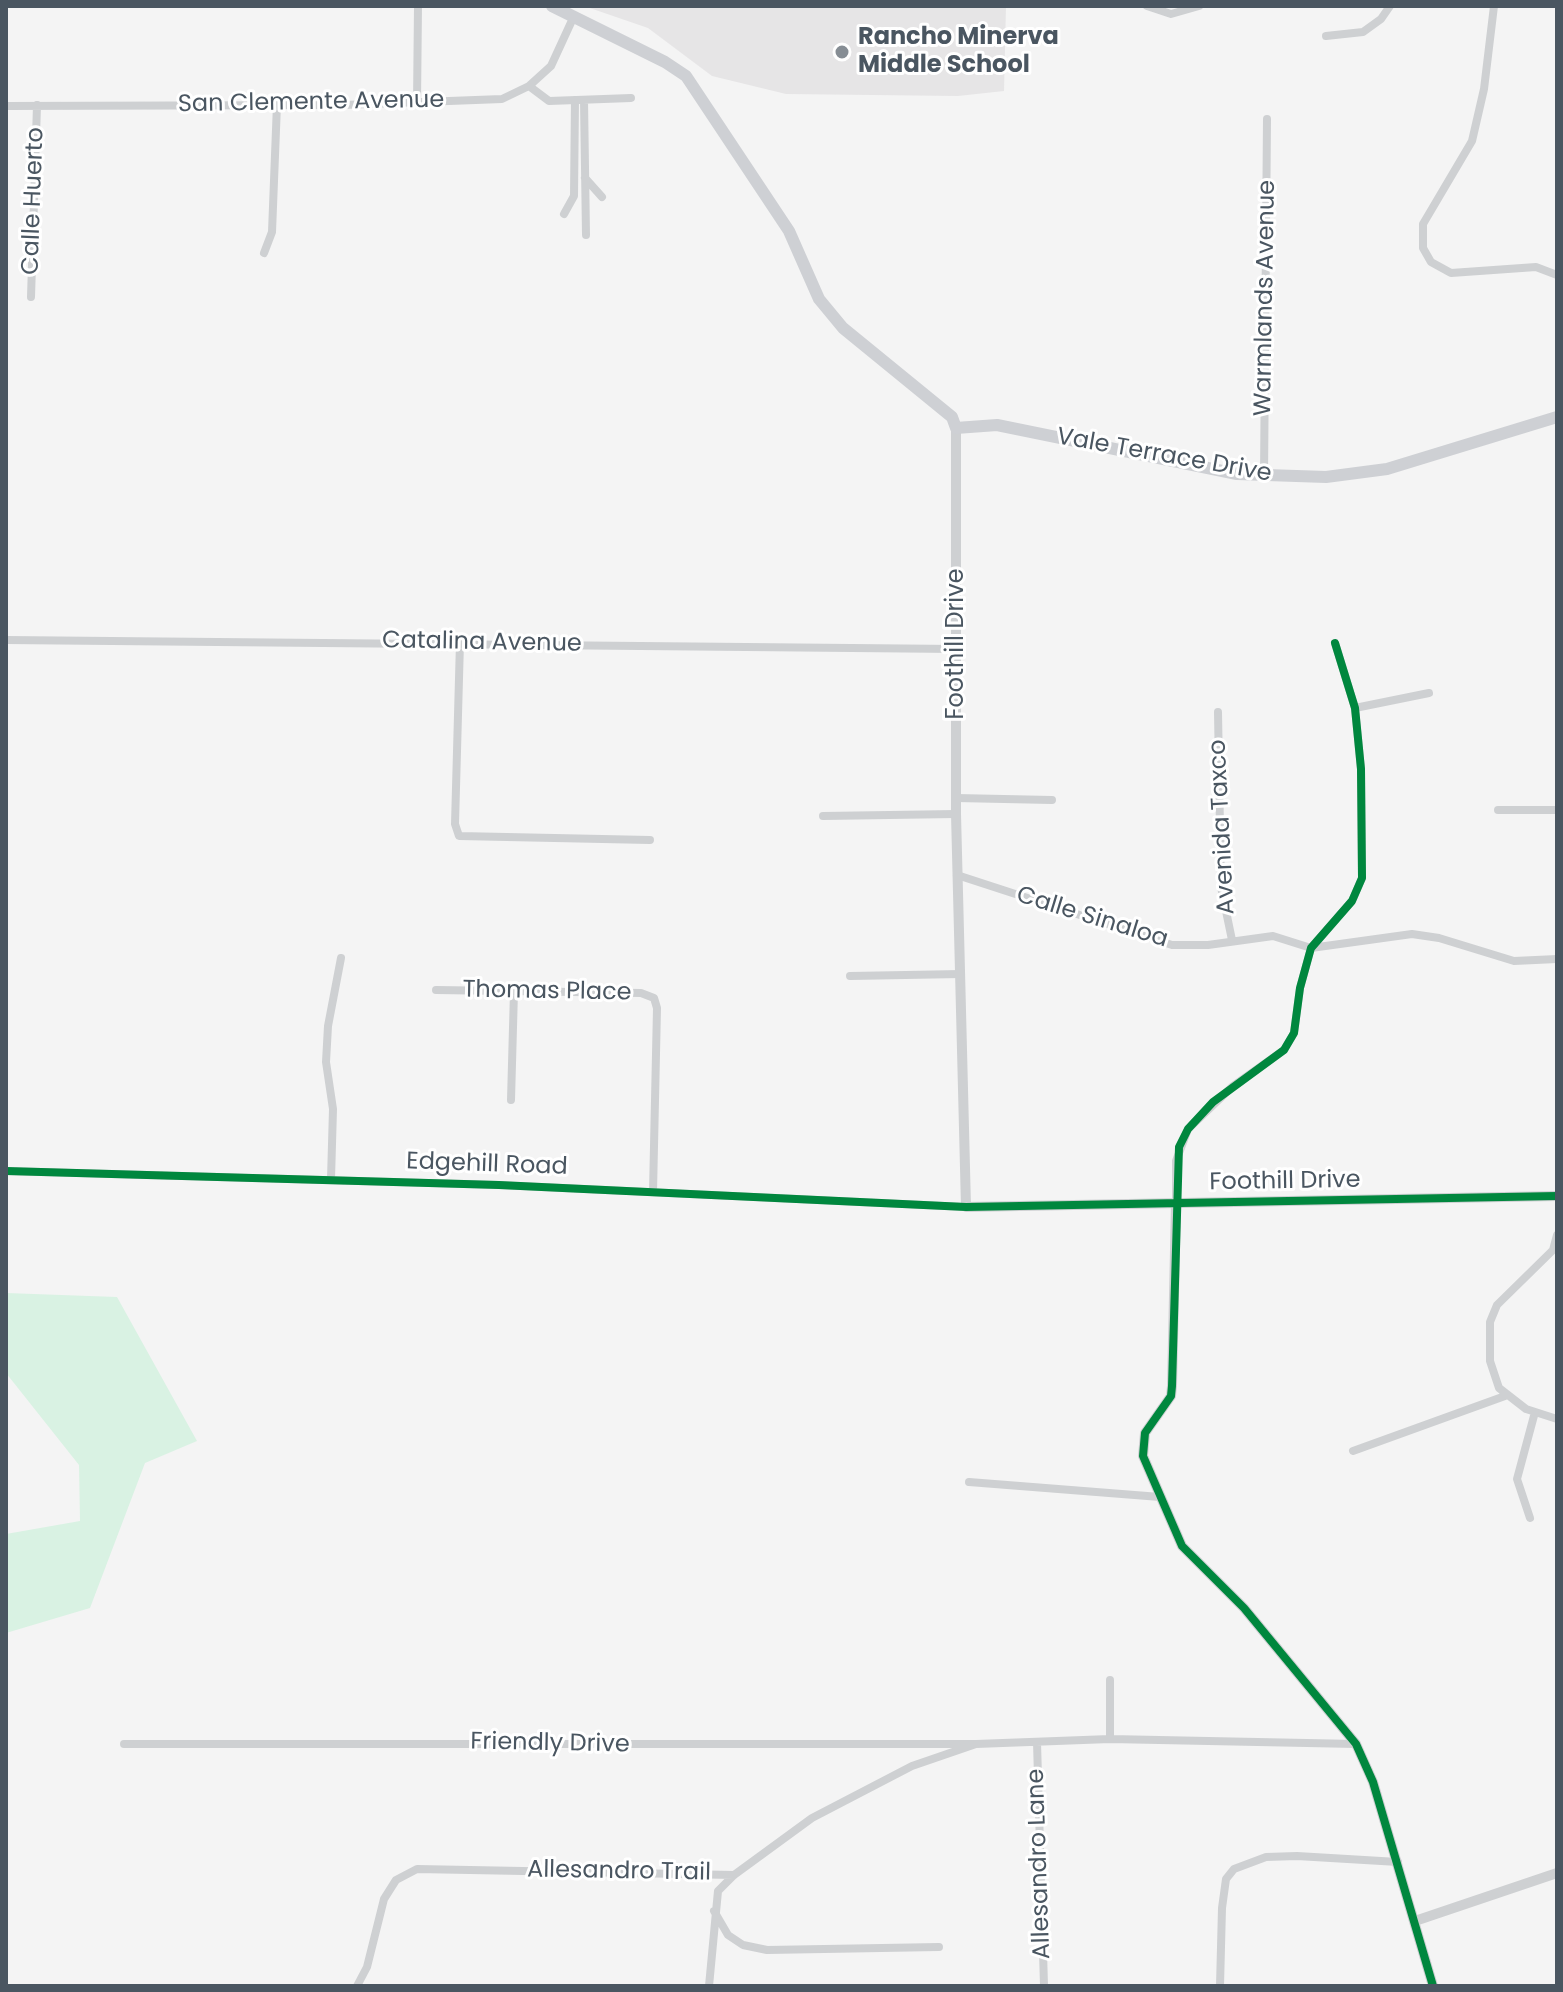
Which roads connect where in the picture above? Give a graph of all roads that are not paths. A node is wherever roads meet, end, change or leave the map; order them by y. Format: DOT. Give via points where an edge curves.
graph roads {
  1 [pos="418,6"];
  2 [pos="552,6"];
  3 [pos="1147,6"];
  4 [pos="1199,6"];
  5 [pos="1390,6"];
  6 [pos="1494,6"];
  7 [pos="574,16"];
  8 [pos="1326,36"];
  9 [pos="529,86"];
  10 [pos="631,98"];
  11 [pos="580,100"];
  12 [pos="417,103"];
  13 [pos="277,104"];
  14 [pos="37,105"];
  15 [pos="6,106"];
  16 [pos="1267,119"];
  17 [pos="585,177"];
  18 [pos="602,197"];
  19 [pos="564,214"];
  20 [pos="586,235"];
  21 [pos="264,253"];
  22 [pos="1557,275"];
  23 [pos="31,297"];
  24 [pos="1557,417"];
  25 [pos="956,428"];
  26 [pos="1264,477"];
  27 [pos="6,640"];
  28 [pos="460,642"];
  29 [pos="1335,643"];
  30 [pos="957,649"];
  31 [pos="1429,693"];
  32 [pos="1355,708"];
  33 [pos="1218,712"];
  34 [pos="956,798"];
  35 [pos="1052,800"];
  36 [pos="1498,810"];
  37 [pos="1557,810"];
  38 [pos="956,814"];
  39 [pos="823,816"];
  40 [pos="650,840"];
  41 [pos="957,875"];
  42 [pos="1232,940"];
  43 [pos="1311,948"];
  44 [pos="341,958"];
  45 [pos="1557,959"];
  46 [pos="961,974"];
  47 [pos="850,976"];
  48 [pos="436,990"];
  49 [pos="514,991"];
  50 [pos="511,1100"];
  51 [pos="6,1171"];
  52 [pos="331,1179"];
  53 [pos="653,1192"];
  54 [pos="1557,1196"];
  55 [pos="1176,1204"];
  56 [pos="966,1207"];
  57 [pos="1557,1235"];
  58 [pos="1505,1396"];
  59 [pos="1535,1412"];
  60 [pos="1557,1419"];
  61 [pos="1353,1451"];
  62 [pos="969,1482"];
  63 [pos="1160,1497"];
  64 [pos="1530,1518"];
  65 [pos="1110,1680"];
  66 [pos="1110,1739"];
  67 [pos="1037,1742"];
  68 [pos="124,1744"];
  69 [pos="976,1744"];
  70 [pos="1356,1744"];
  71 [pos="1398,1862"];
  72 [pos="1557,1873"];
  73 [pos="734,1875"];
  74 [pos="714,1911"];
  75 [pos="1415,1921"];
  76 [pos="939,1947"];
  77 [pos="357,1986"];
  78 [pos="709,1986"];
  79 [pos="1044,1986"];
  80 [pos="1220,1986"];
  81 [pos="1433,1986"];
  1 -- 12 [label="street"];
  2 -- 7 [label="main road"];
  3 -- 4 [label="street" via="1171,14"];
  5 -- 8 [label="street" via="1363,32"];
  6 -- 22 [label="street" via="1472,141 1423,224 1423,248 1431,262 1451,273 1536,267"];
  7 -- 9 [label="street, San Clemente Avenue" via="551,66"];
  7 -- 25 [label="main road" via="686,76 789,231 819,299 843,328 952,417"];
  9 -- 11 [label="street" via="549,101"];
  9 -- 12 [label="street, San Clemente Avenue" via="502,99"];
  10 -- 11 [label="street"];
  11 -- 17 [label="street"];
  11 -- 19 [label="street" via="574,196"];
  12 -- 13 [label="street, San Clemente Avenue"];
  13 -- 14 [label="street, San Clemente Avenue"];
  13 -- 21 [label="street" via="272,232"];
  14 -- 15 [label="street, San Clemente Avenue"];
  14 -- 23 [label="street, Calle Huerto"];
  16 -- 26 [label="street, Warmlands Avenue"];
  17 -- 18 [label="street"];
  17 -- 20 [label="street"];
  24 -- 26 [label="main road, Vale Terrace Drive" via="1387,469 1326,477"];
  25 -- 26 [label="main road, Vale Terrace Drive" via="997,425"];
  25 -- 30 [label="street, Foothill Drive"];
  27 -- 28 [label="street, Catalina Avenue"];
  28 -- 30 [label="street, Catalina Avenue"];
  28 -- 40 [label="street" via="455,824 459,836"];
  29 -- 32 [label="street"];
  30 -- 34 [label="street, Foothill Drive"];
  31 -- 32 [label="street"];
  32 -- 43 [label="street" via="1362,878 1352,901"];
  33 -- 42 [label="street, Avenida Taxco" via="1221,887"];
  34 -- 35 [label="street"];
  34 -- 38 [label="street, Foothill Drive"];
  36 -- 37 [label="street"];
  38 -- 39 [label="street"];
  38 -- 41 [label="street, Foothill Drive"];
  41 -- 42 [label="street, Calle Sinaloa" via="1155,942 1208,945"];
  41 -- 46 [label="street, Foothill Drive"];
  42 -- 43 [label="street, Calle Sinaloa" via="1273,936"];
  43 -- 45 [label="street, Calle Sinaloa" via="1412,934 1514,961"];
  43 -- 55 [label="street" via="1294,1033 1284,1050 1233,1086 1188,1129 1176,1161"];
  44 -- 52 [label="street" via="327,1038"];
  46 -- 47 [label="street"];
  46 -- 56 [label="street, Foothill Drive"];
  48 -- 49 [label="street, Thomas Place"];
  49 -- 50 [label="street"];
  49 -- 53 [label="street, Thomas Place" via="641,993 654,998"];
  51 -- 52 [label="street, Edgehill Road"];
  52 -- 53 [label="street, Edgehill Road"];
  53 -- 56 [label="street, Edgehill Road"];
  54 -- 55 [label="street, Foothill Drive"];
  55 -- 56 [label="street, Foothill Drive"];
  55 -- 63 [label="street" via="1171,1396 1145,1433 1143,1456"];
  57 -- 58 [label="street" via="1553,1250 1497,1305 1490,1322 1490,1361"];
  58 -- 59 [label="street"];
  58 -- 61 [label="street"];
  59 -- 60 [label="street"];
  59 -- 64 [label="street" via="1517,1479"];
  62 -- 63 [label="street"];
  63 -- 70 [label="street" via="1182,1546 1244,1608"];
  65 -- 66 [label="street"];
  66 -- 67 [label="street, Allesandro Trail"];
  66 -- 70 [label="street, Allesandro Trail"];
  67 -- 69 [label="street, Allesandro Trail"];
  67 -- 79 [label="street, Allesandro Lane"];
  68 -- 69 [label="street, Friendly Drive"];
  69 -- 73 [label="street, Allesandro Trail" via="912,1766 832,1805"];
  70 -- 71 [label="street"];
  71 -- 75 [label="street"];
  71 -- 80 [label="street" via="1266,1857 1234,1869 1226,1879 1222,1908"];
  72 -- 75 [label="street"];
  73 -- 74 [label="street" via="718,1891"];
  73 -- 77 [label="street, Allesandro Trail" via="417,1869 396,1880 384,1899"];
  74 -- 76 [label="street" via="728,1935 767,1950"];
  74 -- 78 [label="street"];
  75 -- 81 [label="street"];
}
